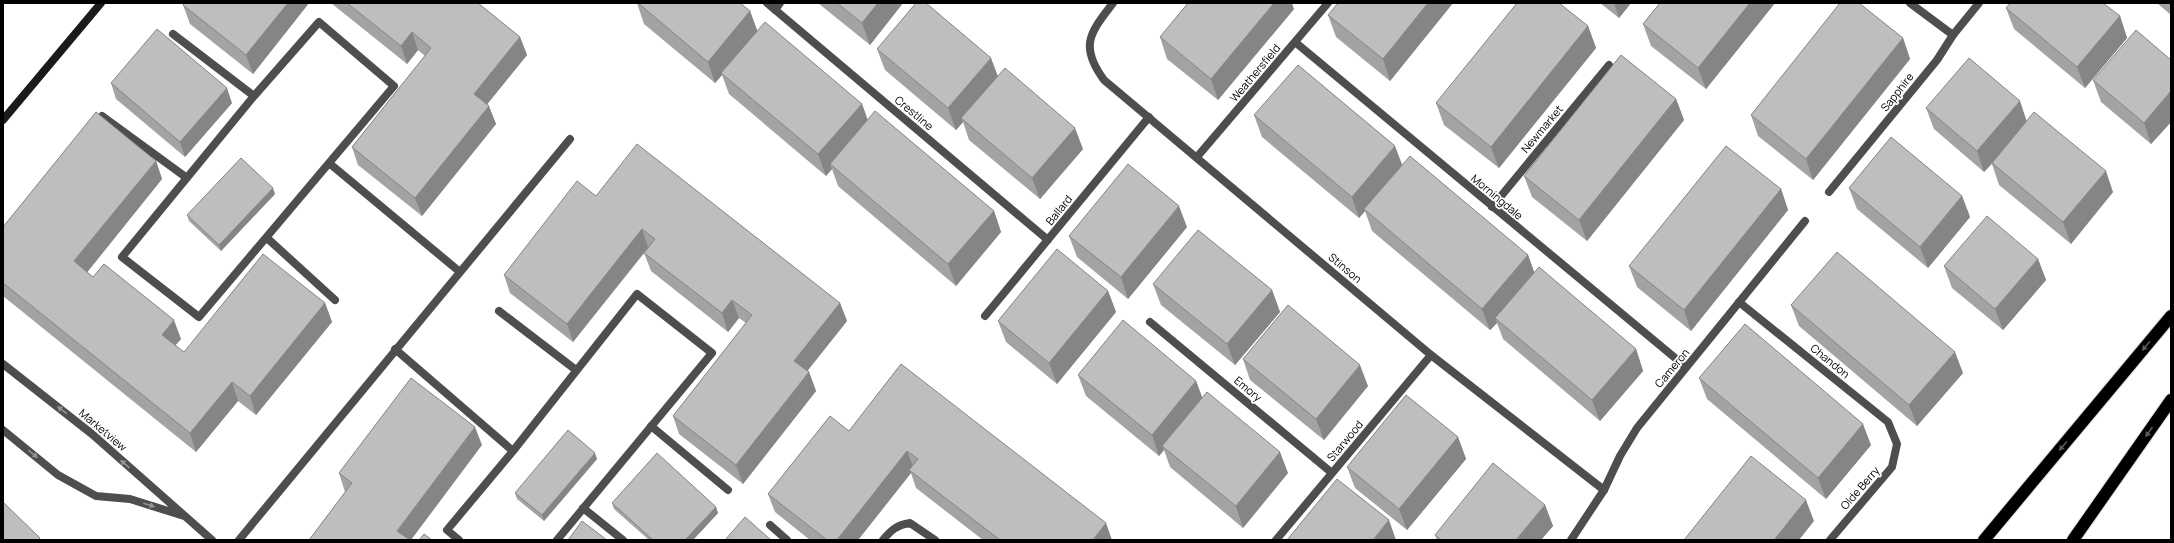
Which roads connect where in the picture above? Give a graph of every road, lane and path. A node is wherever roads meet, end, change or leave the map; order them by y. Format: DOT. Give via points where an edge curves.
graph roads {
  1 [pos="101,3"];
  2 [pos="766,3"];
  3 [pos="1113,3"];
  4 [pos="1328,3"];
  5 [pos="1910,3"];
  6 [pos="1979,3"];
  7 [pos="777,6"];
  8 [pos="173,34"];
  9 [pos="1953,35"];
  10 [pos="1295,42"];
  11 [pos="1609,65"];
  12 [pos="254,96"];
  13 [pos="102,116"];
  14 [pos="1149,117"];
  15 [pos="3,120"];
  16 [pos="570,139"];
  17 [pos="1197,157"];
  18 [pos="329,163"];
  19 [pos="187,178"];
  20 [pos="1829,192"];
  21 [pos="1492,207"];
  22 [pos="1805,221"];
  23 [pos="267,238"];
  24 [pos="1048,240"];
  25 [pos="460,272"];
  26 [pos="335,300"];
  27 [pos="1740,302"];
  28 [pos="500,311"];
  29 [pos="985,316"];
  30 [pos="2171,316"];
  31 [pos="1150,322"];
  32 [pos="395,349"];
  33 [pos="1431,355"];
  34 [pos="3,364"];
  35 [pos="1686,367"];
  36 [pos="576,370"];
  37 [pos="2171,400"];
  38 [pos="652,426"];
  39 [pos="3,430"];
  40 [pos="1897,444"];
  41 [pos="513,451"];
  42 [pos="1332,473"];
  43 [pos="728,490"];
  44 [pos="1604,490"];
  45 [pos="583,508"];
  46 [pos="186,517"];
  47 [pos="770,525"];
  48 [pos="212,540"];
  49 [pos="239,540"];
  50 [pos="459,540"];
  51 [pos="557,540"];
  52 [pos="623,540"];
  53 [pos="787,540"];
  54 [pos="883,540"];
  55 [pos="935,540"];
  56 [pos="1276,540"];
  57 [pos="1571,540"];
  58 [pos="1830,540"];
  59 [pos="1984,540"];
  60 [pos="2073,540"];
  1 -- 15 [label="street"];
  2 -- 7 [label="street, Crestline"];
  3 -- 14 [label="street, Stinson" via="1091,33 1090,49 1094,65 1104,80"];
  4 -- 10 [label="street, Weathersfield"];
  5 -- 9 [label="street"];
  6 -- 9 [label="street, Sapphire"];
  7 -- 24 [label="street, Crestline"];
  8 -- 12 [label="street"];
  9 -- 20 [label="street, Sapphire" via="1937,60"];
  10 -- 17 [label="street, Weathersfield"];
  10 -- 21 [label="street, Morningdale"];
  11 -- 21 [label="street, Newmarket"];
  12 -- 18 [label="street" via="319,22 394,86"];
  12 -- 19 [label="street"];
  13 -- 19 [label="street"];
  14 -- 17 [label="street, Stinson"];
  14 -- 24 [label="street, Ballard"];
  16 -- 25 [label="street"];
  17 -- 33 [label="street, Stinson"];
  18 -- 23 [label="street"];
  18 -- 25 [label="street"];
  19 -- 23 [label="street" via="122,257 199,317"];
  21 -- 35 [label="street, Morningdale"];
  22 -- 27 [label="street, Cameron"];
  23 -- 26 [label="street"];
  24 -- 29 [label="street, Ballard"];
  25 -- 32 [label="street"];
  27 -- 35 [label="street, Cameron"];
  27 -- 40 [label="street, Chandon" via="1888,422"];
  28 -- 36 [label="street"];
  30 -- 59 [label="highway, one-way"];
  31 -- 42 [label="street, Emory"];
  32 -- 41 [label="street"];
  32 -- 49 [label="street"];
  33 -- 42 [label="street, Starwood"];
  33 -- 44 [label="street, Stinson"];
  46 -- 34 [label="street, Marketview, one-way" via="92,434"];
  35 -- 44 [label="street, Cameron" via="1637,428"];
  36 -- 38 [label="street" via="638,294 712,354"];
  36 -- 41 [label="street"];
  37 -- 60 [label="highway, one-way"];
  38 -- 43 [label="street"];
  38 -- 45 [label="street"];
  39 -- 46 [label="street, Marketview, one-way" via="58,475 96,496 130,499"];
  40 -- 58 [label="street, Olde Berry" via="1892,467"];
  41 -- 50 [label="street" via="447,530"];
  42 -- 56 [label="street, Starwood"];
  44 -- 57 [label="street, Cameron"];
  45 -- 51 [label="street"];
  45 -- 52 [label="street"];
  46 -- 48 [label="street, Marketview"];
  47 -- 53 [label="street"];
  54 -- 55 [label="street" via="900,524 910,523"];
}
